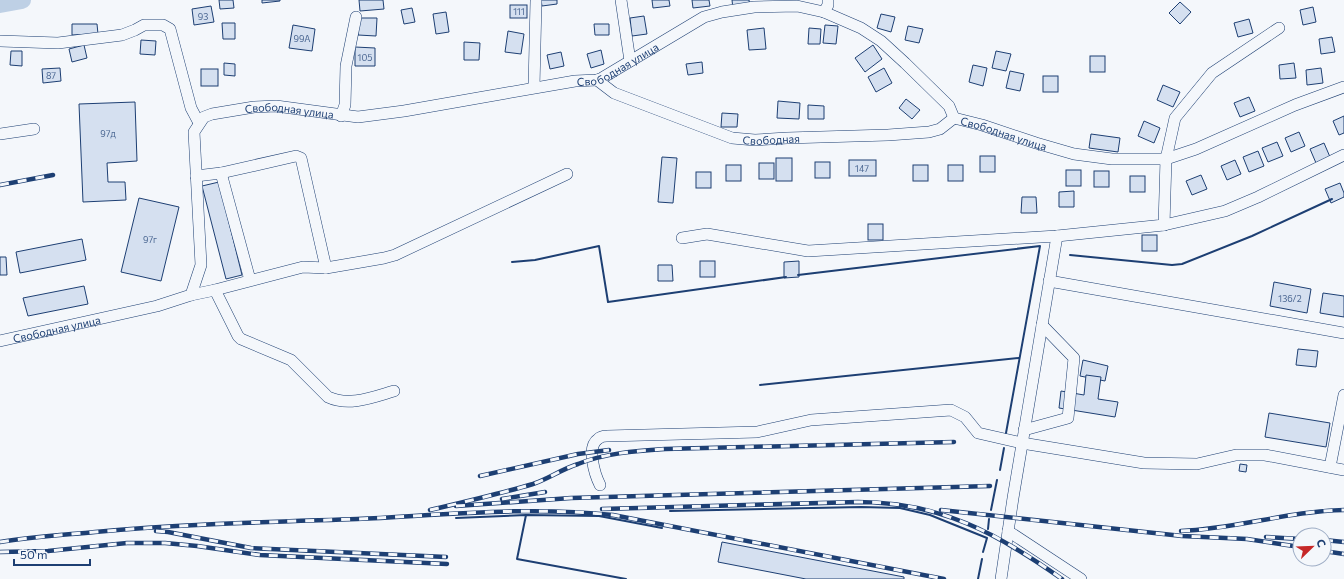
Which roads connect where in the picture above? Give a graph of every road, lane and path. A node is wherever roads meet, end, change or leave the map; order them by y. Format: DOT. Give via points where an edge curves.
graph roads {
  1 [pos="621,0"];
  2 [pos="828,0"];
  3 [pos="536,2"];
  4 [pos="824,12"];
  5 [pos="356,17"];
  6 [pos="1279,28"];
  7 [pos="0,41"];
  8 [pos="630,61"];
  9 [pos="597,80"];
  10 [pos="534,87"];
  11 [pos="1344,87"];
  12 [pos="341,116"];
  13 [pos="954,118"];
  14 [pos="199,123"];
  15 [pos="34,129"];
  16 [pos="0,134"];
  17 [pos="1344,155"];
  18 [pos="1166,159"];
  19 [pos="222,173"];
  20 [pos="567,174"];
  21 [pos="196,176"];
  22 [pos="1164,225"];
  23 [pos="1057,236"];
  24 [pos="682,238"];
  25 [pos="326,268"];
  26 [pos="250,280"];
  27 [pos="1049,281"];
  28 [pos="215,290"];
  29 [pos="191,295"];
  30 [pos="1042,325"];
  31 [pos="1344,333"];
  32 [pos="0,341"];
  33 [pos="394,391"];
  34 [pos="1344,395"];
  35 [pos="1024,430"];
  36 [pos="1022,442"];
  37 [pos="1330,467"];
  38 [pos="1344,470"];
  39 [pos="600,485"];
  40 [pos="1008,531"];
  41 [pos="1001,579"];
  42 [pos="1081,579"];
  1 -- 8 [label="street"];
  2 -- 4 [label="street"];
  3 -- 10 [label="street"];
  4 -- 8 [label="street, Свободная улица" via="797,6 754,7 722,12 704,18"];
  4 -- 13 [label="street, Свободная улица" via="861,28 881,41 949,106"];
  5 -- 12 [label="street" via="346,66 345,105"];
  6 -- 18 [label="street" via="1212,73 1175,118"];
  7 -- 14 [label="street" via="58,43 122,35 144,24 163,25 170,30 191,108"];
  8 -- 9 [label="street, Свободная улица"];
  9 -- 10 [label="street, Свободная улица" via="575,80"];
  9 -- 13 [label="street, Свободная" via="614,93 732,138 755,140 922,133 940,129"];
  10 -- 12 [label="street, Свободная улица" via="358,118"];
  11 -- 18 [label="street, Свободная улица"];
  12 -- 14 [label="street, Свободная улица" via="276,106 254,107 212,114 204,117"];
  13 -- 18 [label="street, Свободная улица" via="1074,154 1112,159"];
  14 -- 21 [label="street" via="194,132"];
  15 -- 16 [label="street"];
  17 -- 22 [label="street" via="1225,211"];
  18 -- 22 [label="street"];
  19 -- 21 [label="street"];
  19 -- 25 [label="street" via="296,156 301,158"];
  19 -- 26 [label="street"];
  20 -- 25 [label="street, Свободная улица" via="395,255"];
  21 -- 29 [label="street" via="201,265"];
  22 -- 23 [label="street"];
  23 -- 24 [label="street" via="808,251 707,234"];
  23 -- 27 [label="street"];
  25 -- 26 [label="street, Свободная улица" via="303,267"];
  26 -- 28 [label="street, Свободная улица"];
  27 -- 30 [label="street"];
  27 -- 31 [label="street"];
  28 -- 29 [label="street, Свободная улица"];
  28 -- 33 [label="street" via="241,339 291,360 328,397 336,401 354,401"];
  29 -- 32 [label="street, Свободная улица" via="157,306"];
  30 -- 35 [label="street"];
  30 -- 35 [label="street" via="1074,358 1068,418"];
  34 -- 37 [label="street"];
  35 -- 36 [label="street"];
  36 -- 37 [label="street" via="1144,463 1197,464 1236,455 1265,454"];
  36 -- 39 [label="street" via="978,433 965,417 951,410 811,420 757,432 607,436 598,438 593,445 594,471"];
  36 -- 40 [label="street"];
  37 -- 38 [label="street"];
  40 -- 41 [label="street"];
  40 -- 42 [label="street"];
}
